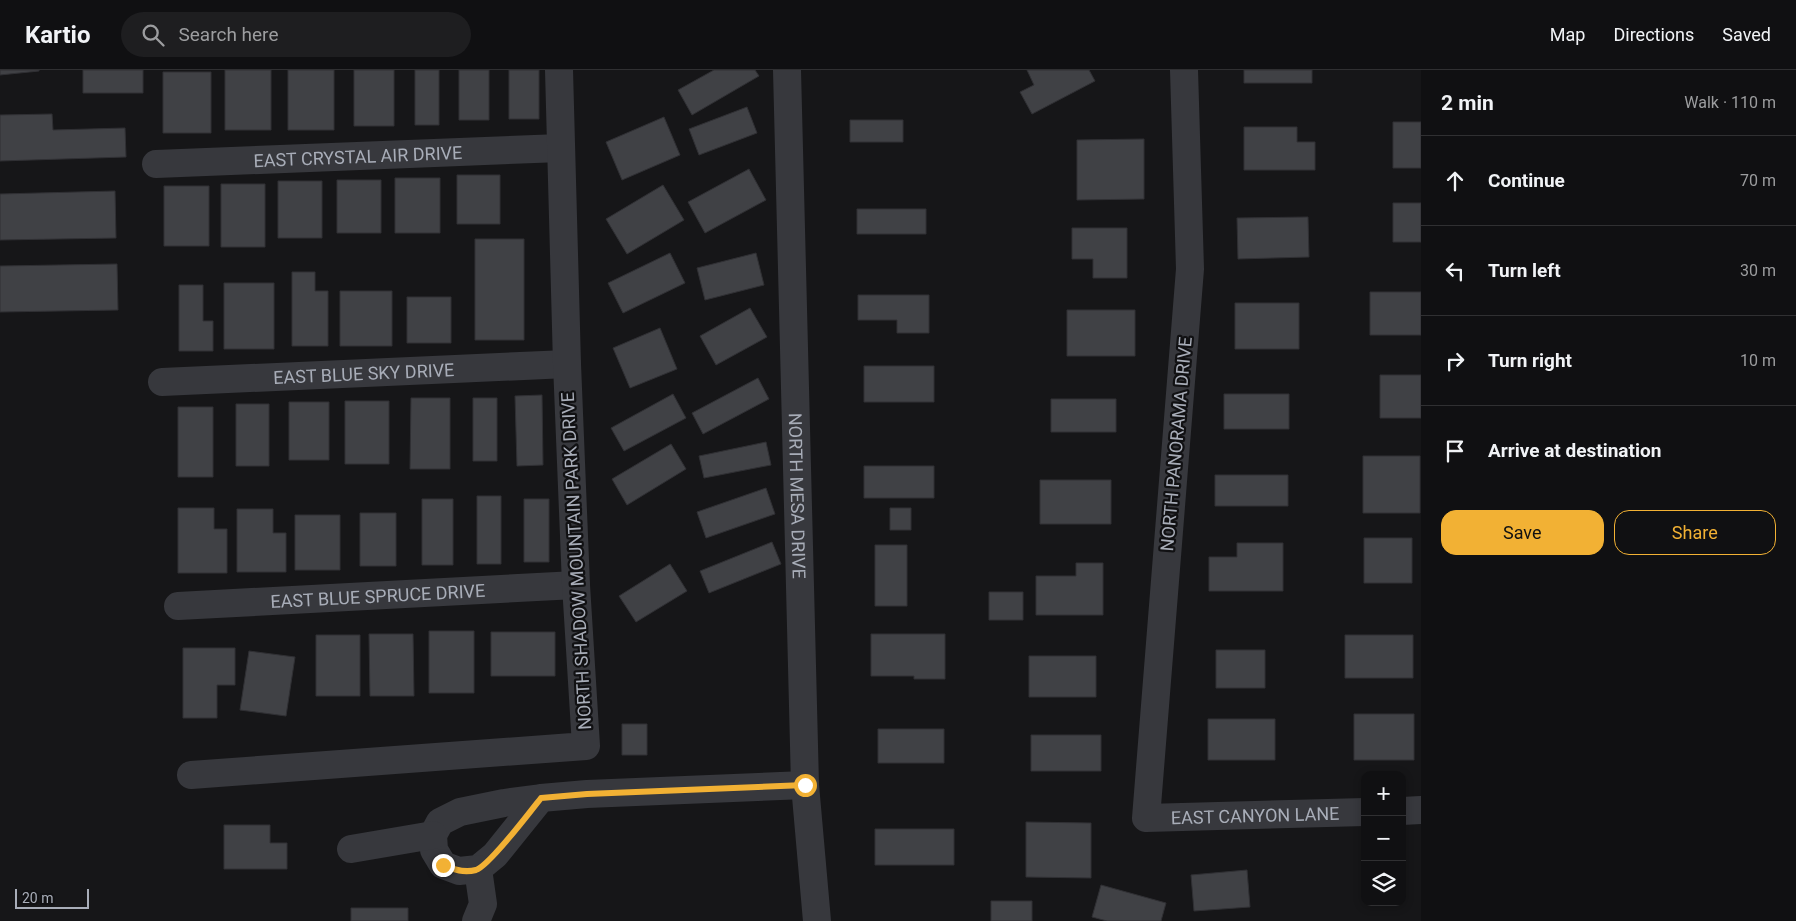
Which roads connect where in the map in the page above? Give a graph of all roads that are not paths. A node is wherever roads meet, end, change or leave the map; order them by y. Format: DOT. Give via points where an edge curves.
graph roads {
  1 [pos="559,70"];
  2 [pos="787,70"];
  3 [pos="1184,70"];
  4 [pos="561,148"];
  5 [pos="156,164"];
  6 [pos="567,364"];
  7 [pos="162,382"];
  8 [pos="576,585"];
  9 [pos="178,606"];
  10 [pos="191,775"];
  11 [pos="805,785"];
  12 [pos="541,798"];
  13 [pos="1421,810"];
  14 [pos="1406,811"];
  15 [pos="1361,812"];
  16 [pos="1146,818"];
  17 [pos="433,835"];
  18 [pos="351,849"];
  19 [pos="478,869"];
  20 [pos="476,921"];
  21 [pos="817,921"];
  1 -- 4 [label="street, NORTH SHADOW MOUNTAIN PARK DRIVE"];
  2 -- 11 [label="street, NORTH MESA DRIVE"];
  3 -- 16 [label="street, NORTH PANORAMA DRIVE" via="1190,269"];
  4 -- 5 [label="street, EAST CRYSTAL AIR DRIVE"];
  4 -- 6 [label="street, NORTH SHADOW MOUNTAIN PARK DRIVE"];
  6 -- 7 [label="street, EAST BLUE SKY DRIVE"];
  6 -- 8 [label="street, NORTH SHADOW MOUNTAIN PARK DRIVE"];
  8 -- 9 [label="street, EAST BLUE SPRUCE DRIVE"];
  8 -- 10 [label="street, NORTH SHADOW MOUNTAIN PARK DRIVE" via="586,746"];
  11 -- 12 [label="street"];
  11 -- 21 [label="street, NORTH MESA DRIVE"];
  12 -- 17 [label="street" via="460,812 440,822"];
  12 -- 19 [label="street" via="495,854"];
  13 -- 14 [label="street"];
  15 -- 16 [label="street, EAST CANYON LANE"];
  17 -- 18 [label="street"];
  17 -- 19 [label="street" via="434,850 443,865 459,871"];
  19 -- 20 [label="street" via="484,904"];
}
